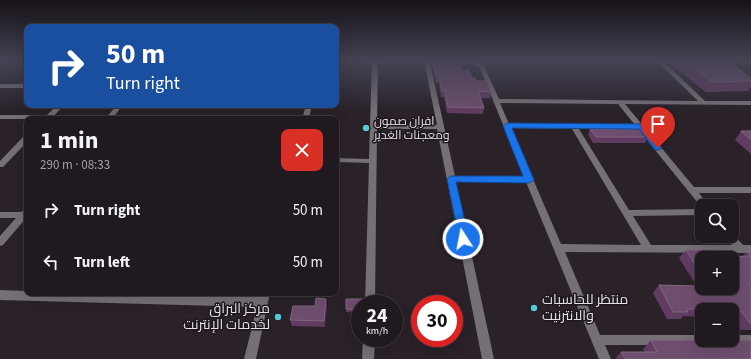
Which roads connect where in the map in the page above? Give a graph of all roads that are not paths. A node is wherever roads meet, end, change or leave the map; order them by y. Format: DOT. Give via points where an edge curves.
graph roads {
  1 [pos="374,78"];
  2 [pos="430,78"];
  3 [pos="486,78"];
  4 [pos="677,78"];
  5 [pos="0,86"];
  6 [pos="24,86"];
  7 [pos="496,101"];
  8 [pos="620,102"];
  9 [pos="702,102"];
  10 [pos="750,104"];
  11 [pos="58,108"];
  12 [pos="117,108"];
  13 [pos="50,116"];
  14 [pos="111,116"];
  15 [pos="0,117"];
  16 [pos="24,118"];
  17 [pos="507,126"];
  18 [pos="574,126"];
  19 [pos="373,127"];
  20 [pos="440,127"];
  21 [pos="641,127"];
  22 [pos="24,141"];
  23 [pos="0,156"];
  24 [pos="9,157"];
  25 [pos="339,160"];
  26 [pos="372,161"];
  27 [pos="0,165"];
  28 [pos="451,179"];
  29 [pos="529,180"];
  30 [pos="692,190"];
  31 [pos="751,190"];
  32 [pos="699,199"];
  33 [pos="695,212"];
  34 [pos="24,213"];
  35 [pos="626,213"];
  36 [pos="0,215"];
  37 [pos="24,215"];
  38 [pos="0,242"];
  39 [pos="736,243"];
  40 [pos="558,248"];
  41 [pos="648,248"];
  42 [pos="741,249"];
  43 [pos="751,249"];
  44 [pos="0,295"];
  45 [pos="24,295"];
  46 [pos="370,295"];
  47 [pos="113,296"];
  48 [pos="162,297"];
  49 [pos="264,297"];
  50 [pos="597,340"];
  51 [pos="695,340"];
  52 [pos="739,340"];
  53 [pos="751,340"];
  54 [pos="369,347"];
  55 [pos="250,359"];
  56 [pos="368,359"];
  57 [pos="488,359"];
  58 [pos="605,359"];
  1 -- 19 [label="street"];
  2 -- 20 [label="street"];
  3 -- 7 [label="street"];
  4 -- 9 [label="street"];
  5 -- 6 [label="street"];
  7 -- 8 [label="street"];
  7 -- 17 [label="street"];
  8 -- 9 [label="street"];
  8 -- 21 [label="street"];
  9 -- 10 [label="street"];
  11 -- 13 [label="street"];
  12 -- 14 [label="street"];
  15 -- 16 [label="street"];
  17 -- 18 [label="street"];
  17 -- 29 [label="street"];
  18 -- 21 [label="street"];
  18 -- 35 [label="street"];
  19 -- 20 [label="street"];
  19 -- 26 [label="street"];
  20 -- 28 [label="street"];
  21 -- 30 [label="street"];
  22 -- 24 [label="street"];
  23 -- 24 [label="street"];
  24 -- 27 [label="street"];
  25 -- 26 [label="street"];
  26 -- 46 [label="street"];
  28 -- 29 [label="street"];
  28 -- 57 [label="street"];
  29 -- 40 [label="street"];
  30 -- 31 [label="street"];
  30 -- 32 [label="street"];
  33 -- 35 [label="street"];
  34 -- 36 [label="street"];
  35 -- 41 [label="street"];
  37 -- 38 [label="street"];
  39 -- 42 [label="street"];
  40 -- 41 [label="street"];
  40 -- 50 [label="street"];
  41 -- 42 [label="street"];
  42 -- 43 [label="street"];
  44 -- 45 [label="street"];
  47 -- 48 [label="street"];
  48 -- 49 [label="street"];
  49 -- 55 [label="street"];
  50 -- 51 [label="street"];
  50 -- 58 [label="street"];
  52 -- 53 [label="street"];
  54 -- 56 [label="street"];
}
